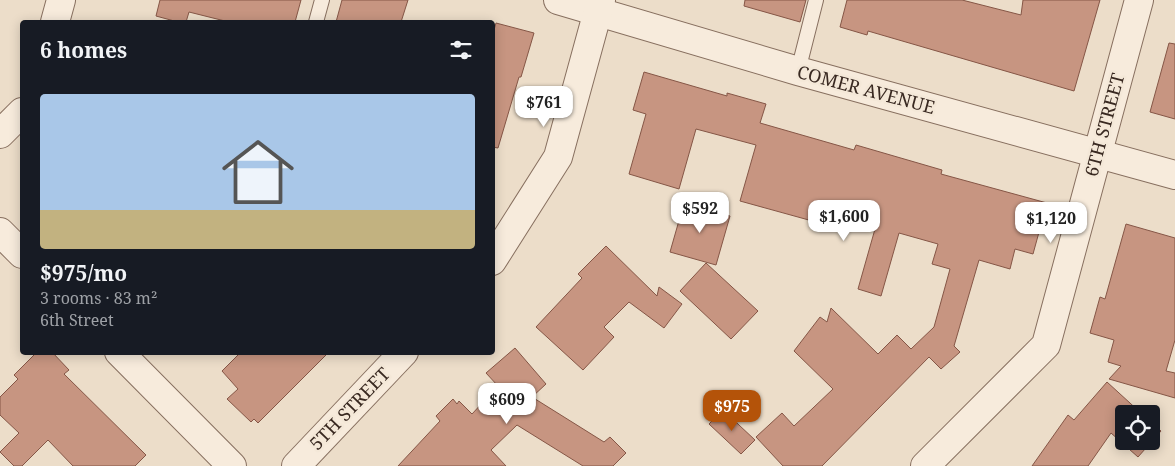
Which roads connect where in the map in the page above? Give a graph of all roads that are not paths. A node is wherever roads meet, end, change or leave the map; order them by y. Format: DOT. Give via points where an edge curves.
graph roads {
  1 [pos="61,0"];
  2 [pos="322,0"];
  3 [pos="558,0"];
  4 [pos="816,0"];
  5 [pos="1139,0"];
  6 [pos="600,6"];
  7 [pos="56,20"];
  8 [pos="317,20"];
  9 [pos="798,71"];
  10 [pos="20,114"];
  11 [pos="0,134"];
  12 [pos="1098,153"];
  13 [pos="1175,175"];
  14 [pos="0,232"];
  15 [pos="20,252"];
  16 [pos="495,256"];
  17 [pos="122,355"];
  18 [pos="401,355"];
  19 [pos="232,466"];
  20 [pos="296,466"];
  21 [pos="925,466"];
  1 -- 7 [label="street"];
  2 -- 8 [label="lane"];
  3 -- 6 [label="street, COMER AVENUE"];
  4 -- 9 [label="lane"];
  5 -- 12 [label="street, 6TH STREET"];
  6 -- 9 [label="street, COMER AVENUE"];
  6 -- 16 [label="street" via="558,156"];
  9 -- 12 [label="street, COMER AVENUE"];
  10 -- 11 [label="street"];
  12 -- 13 [label="street, COMER AVENUE"];
  12 -- 21 [label="street, 6TH STREET" via="1046,345"];
  14 -- 15 [label="street"];
  17 -- 19 [label="street"];
  18 -- 20 [label="street, 5TH STREET"];
}
